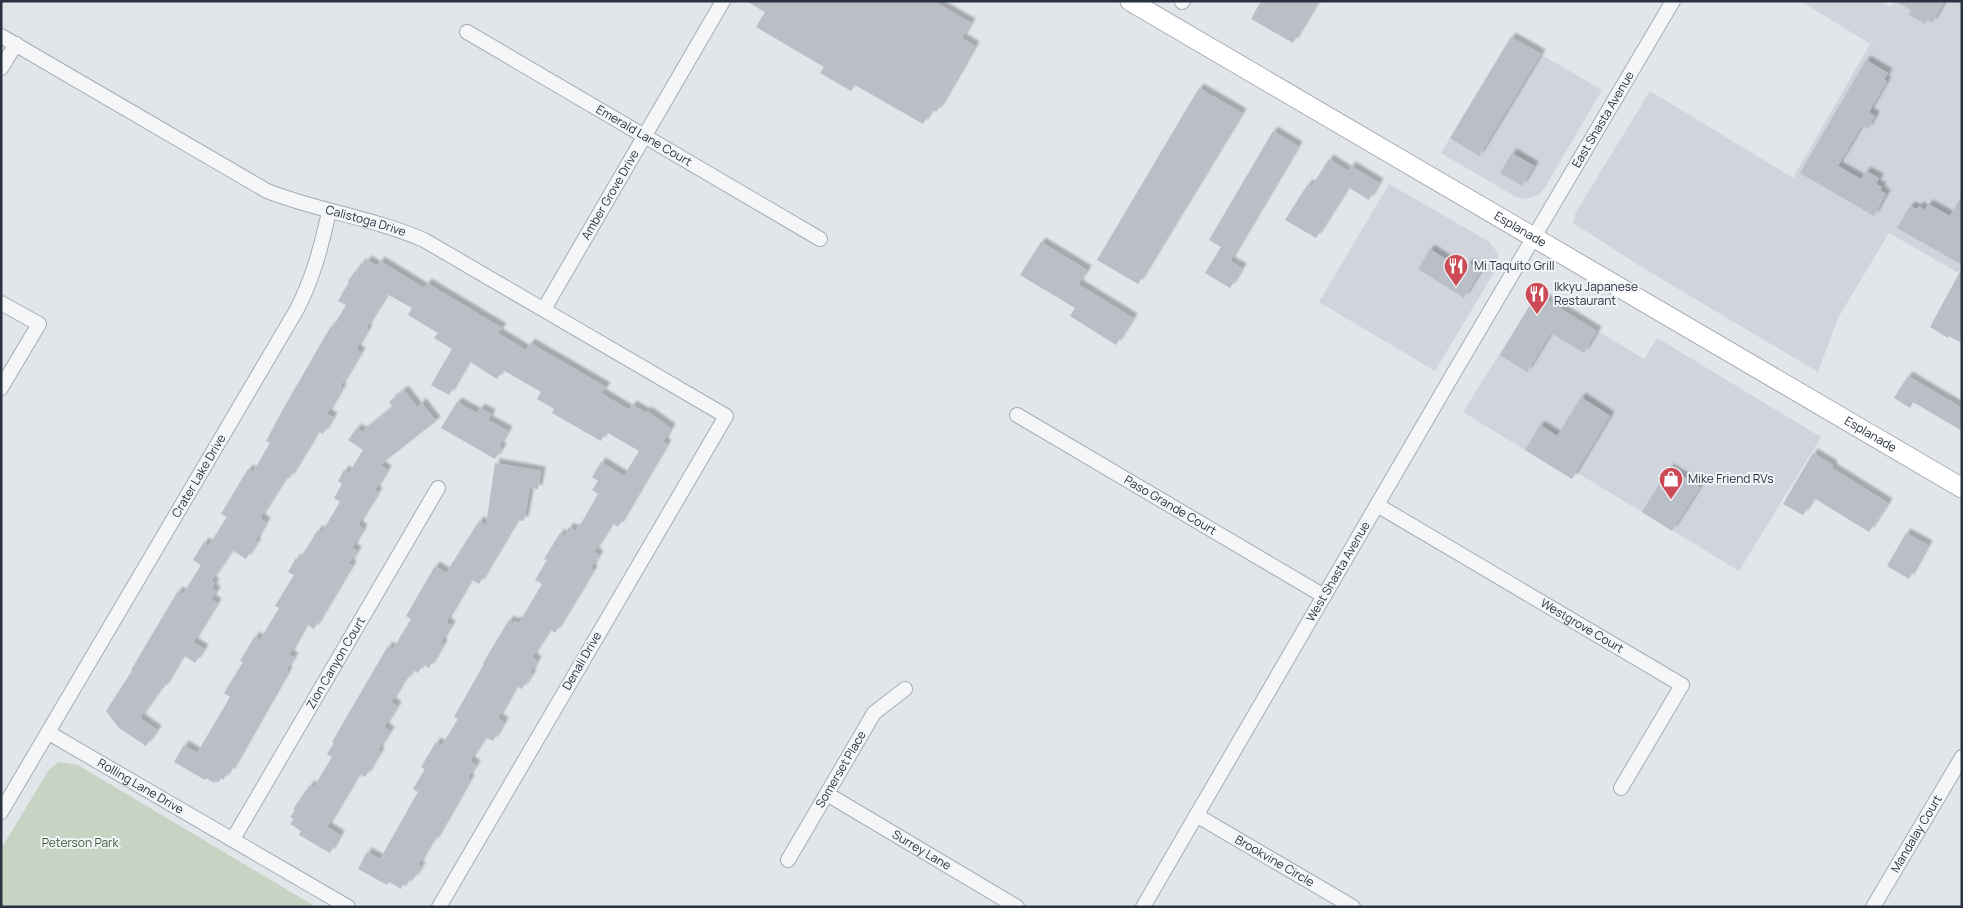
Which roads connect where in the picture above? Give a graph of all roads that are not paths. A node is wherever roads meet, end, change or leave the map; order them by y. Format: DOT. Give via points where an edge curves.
graph roads {
  1 [pos="723,1"];
  2 [pos="1130,1"];
  3 [pos="1673,1"];
  4 [pos="468,32"];
  5 [pos="1,36"];
  6 [pos="16,44"];
  7 [pos="1,68"];
  8 [pos="644,135"];
  9 [pos="329,212"];
  10 [pos="1534,238"];
  11 [pos="820,239"];
  12 [pos="1,302"];
  13 [pos="544,309"];
  14 [pos="1,388"];
  15 [pos="1017,415"];
  16 [pos="726,416"];
  17 [pos="438,488"];
  18 [pos="1962,488"];
  19 [pos="1376,504"];
  20 [pos="1324,596"];
  21 [pos="906,688"];
  22 [pos="49,733"];
  23 [pos="1961,758"];
  24 [pos="1621,788"];
  25 [pos="827,794"];
  26 [pos="2,811"];
  27 [pos="1196,815"];
  28 [pos="233,839"];
  29 [pos="788,860"];
  30 [pos="348,907"];
  31 [pos="439,907"];
  32 [pos="1018,907"];
  33 [pos="1143,907"];
  34 [pos="1353,907"];
  35 [pos="1874,907"];
  1 -- 8 [label="street, Amber Grove Drive"];
  2 -- 10 [label="main road, Esplanade"];
  3 -- 10 [label="street, East Shasta Avenue"];
  4 -- 8 [label="street, Emerald Lane Court"];
  5 -- 6 [label="street, Calistoga Drive"];
  6 -- 7 [label="street"];
  6 -- 9 [label="street, Calistoga Drive" via="267,191"];
  8 -- 11 [label="street, Emerald Lane Court"];
  8 -- 13 [label="street, Amber Grove Drive"];
  9 -- 13 [label="street, Calistoga Drive" via="396,229 424,240"];
  9 -- 22 [label="street, Crater Lake Drive" via="315,270 296,311"];
  10 -- 18 [label="main road, Esplanade"];
  10 -- 19 [label="street, West Shasta Avenue"];
  12 -- 14 [label="street" via="39,324"];
  13 -- 16 [label="street, Calistoga Drive"];
  15 -- 20 [label="street, Paso Grande Court"];
  16 -- 31 [label="street, Denali Drive"];
  17 -- 28 [label="street, Zion Canyon Court"];
  19 -- 20 [label="street, West Shasta Avenue"];
  19 -- 24 [label="street, Westgrove Court" via="1682,685"];
  20 -- 27 [label="street, West Shasta Avenue"];
  21 -- 25 [label="street, Somerset Place" via="874,713"];
  22 -- 26 [label="street, Crater Lake Drive"];
  22 -- 28 [label="street, Rolling Lane Drive"];
  23 -- 35 [label="street, Mandalay Court"];
  25 -- 29 [label="street, Somerset Place"];
  25 -- 32 [label="street, Surrey Lane"];
  27 -- 33 [label="street, West Shasta Avenue"];
  27 -- 34 [label="street, Brookvine Circle"];
  28 -- 30 [label="street, Rolling Lane Drive"];
}
